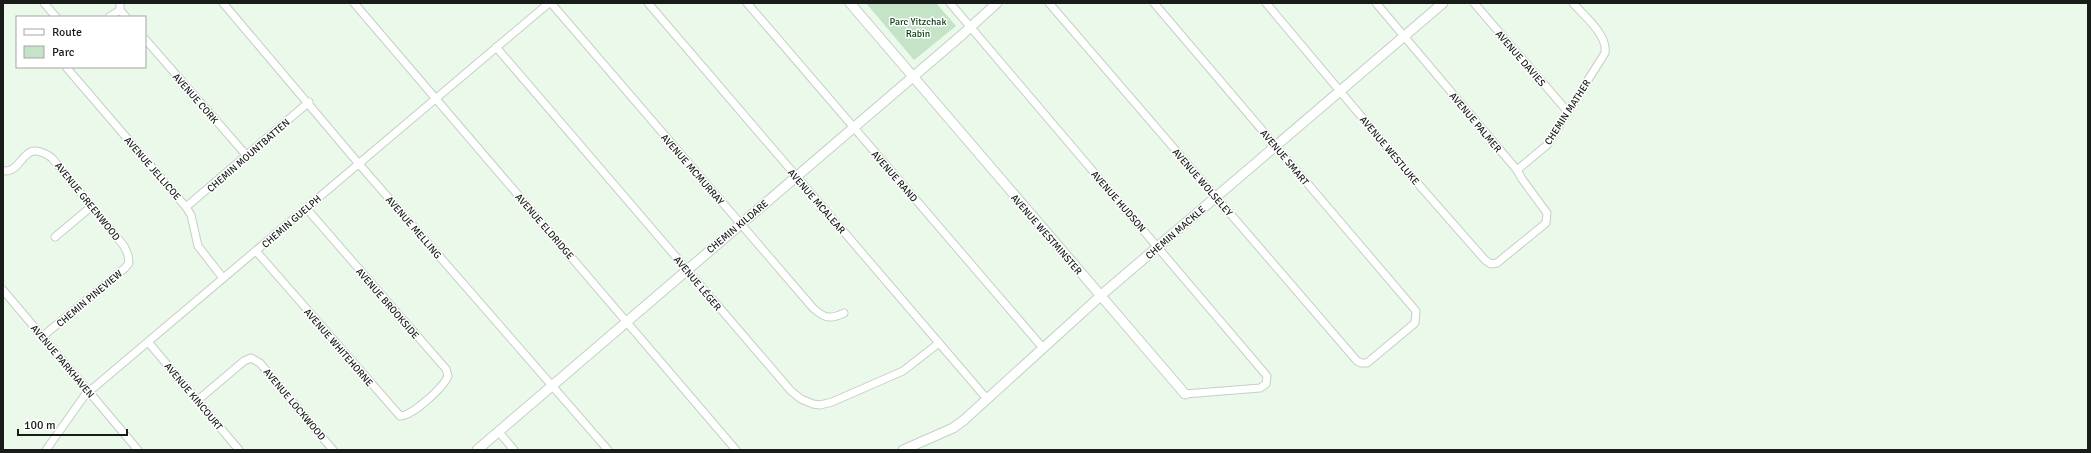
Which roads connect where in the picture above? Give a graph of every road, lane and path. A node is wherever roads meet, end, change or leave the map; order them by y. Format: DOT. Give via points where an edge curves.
graph roads {
  1 [pos="44,3"];
  2 [pos="223,3"];
  3 [pos="354,3"];
  4 [pos="550,3"];
  5 [pos="648,3"];
  6 [pos="747,3"];
  7 [pos="850,3"];
  8 [pos="950,3"];
  9 [pos="997,3"];
  10 [pos="1050,3"];
  11 [pos="1154,3"];
  12 [pos="1266,3"];
  13 [pos="1376,3"];
  14 [pos="1442,3"];
  15 [pos="1474,3"];
  16 [pos="1573,3"];
  17 [pos="120,6"];
  18 [pos="55,16"];
  19 [pos="110,16"];
  20 [pos="125,16"];
  21 [pos="970,27"];
  22 [pos="1404,36"];
  23 [pos="146,40"];
  24 [pos="496,47"];
  25 [pos="67,68"];
  26 [pos="913,76"];
  27 [pos="1341,91"];
  28 [pos="436,99"];
  29 [pos="309,102"];
  30 [pos="1568,112"];
  31 [pos="853,127"];
  32 [pos="1275,146"];
  33 [pos="246,156"];
  34 [pos="359,164"];
  35 [pos="1517,170"];
  36 [pos="3,171"];
  37 [pos="796,176"];
  38 [pos="1216,197"];
  39 [pos="92,206"];
  40 [pos="186,207"];
  41 [pos="306,208"];
  42 [pos="740,224"];
  43 [pos="55,237"];
  44 [pos="1524,242"];
  45 [pos="1158,247"];
  46 [pos="256,251"];
  47 [pos="128,255"];
  48 [pos="686,269"];
  49 [pos="223,278"];
  50 [pos="3,290"];
  51 [pos="1100,296"];
  52 [pos="844,313"];
  53 [pos="626,322"];
  54 [pos="42,336"];
  55 [pos="149,343"];
  56 [pos="939,344"];
  57 [pos="1043,348"];
  58 [pos="1357,361"];
  59 [pos="1267,375"];
  60 [pos="552,386"];
  61 [pos="89,392"];
  62 [pos="1185,394"];
  63 [pos="428,398"];
  64 [pos="987,399"];
  65 [pos="198,400"];
  66 [pos="499,432"];
  67 [pos="46,450"];
  68 [pos="138,450"];
  69 [pos="239,450"];
  70 [pos="333,450"];
  71 [pos="477,450"];
  72 [pos="514,450"];
  73 [pos="608,450"];
  74 [pos="736,450"];
  75 [pos="903,450"];
  1 -- 18 [label="street"];
  2 -- 29 [label="street, AVENUE MELLING"];
  3 -- 28 [label="street, AVENUE ELDRIDGE"];
  4 -- 24 [label="street, CHEMIN GUELPH"];
  4 -- 42 [label="street, AVENUE MCMURRAY"];
  5 -- 37 [label="street, AVENUE MCALEAR"];
  6 -- 31 [label="street, AVENUE RAND"];
  7 -- 26 [label="street, AVENUE WESTMINSTER"];
  8 -- 21 [label="street, AVENUE HUDSON"];
  9 -- 21 [label="street, CHEMIN KILDARE"];
  10 -- 38 [label="street, AVENUE WOLSELEY"];
  11 -- 32 [label="street, AVENUE SMART"];
  12 -- 27 [label="street, AVENUE WESTLUKE"];
  13 -- 22 [label="street, AVENUE PALMER"];
  14 -- 22 [label="street, CHEMIN MACKLE"];
  15 -- 30 [label="street, AVENUE DAVIES"];
  16 -- 30 [label="street, CHEMIN MATHER" via="1607,45 1605,53"];
  17 -- 19 [label="street"];
  17 -- 20 [label="street"];
  21 -- 26 [label="street, CHEMIN KILDARE"];
  21 -- 45 [label="street, AVENUE HUDSON"];
  22 -- 27 [label="street, CHEMIN MACKLE"];
  22 -- 35 [label="street, AVENUE PALMER"];
  23 -- 33 [label="street, AVENUE CORK"];
  24 -- 28 [label="street, CHEMIN GUELPH"];
  24 -- 48 [label="street, AVENUE LÉGER"];
  25 -- 40 [label="street, AVENUE JELLICOE"];
  26 -- 31 [label="street, CHEMIN KILDARE"];
  26 -- 51 [label="street, AVENUE WESTMINSTER"];
  27 -- 32 [label="street, CHEMIN MACKLE"];
  27 -- 44 [label="street, AVENUE WESTLUKE" via="1485,260 1491,264 1496,263"];
  28 -- 34 [label="street, CHEMIN GUELPH"];
  28 -- 53 [label="street, AVENUE ELDRIDGE"];
  29 -- 33 [label="street, CHEMIN MOUNTBATTEN"];
  29 -- 34 [label="street, AVENUE MELLING"];
  30 -- 35 [label="street, CHEMIN MATHER" via="1547,145"];
  31 -- 37 [label="street, CHEMIN KILDARE"];
  31 -- 57 [label="street, AVENUE RAND"];
  32 -- 38 [label="street, CHEMIN MACKLE"];
  32 -- 58 [label="street, AVENUE SMART" via="1416,311 1415,323 1372,359 1362,363"];
  33 -- 40 [label="street, CHEMIN MOUNTBATTEN"];
  34 -- 41 [label="street, CHEMIN GUELPH"];
  34 -- 60 [label="street, AVENUE MELLING"];
  35 -- 44 [label="street, AVENUE PALMER" via="1544,208 1548,218 1546,223"];
  36 -- 39 [label="street, AVENUE GREENWOOD" via="12,169 32,151 38,150 52,158"];
  37 -- 42 [label="street, CHEMIN KILDARE"];
  37 -- 56 [label="street, AVENUE MCALEAR"];
  38 -- 45 [label="street, CHEMIN MACKLE"];
  38 -- 58 [label="street, AVENUE WOLSELEY"];
  39 -- 43 [label="street"];
  39 -- 47 [label="street, AVENUE GREENWOOD" via="124,246"];
  40 -- 49 [label="street, AVENUE JELLICOE" via="191,215 198,246"];
  41 -- 46 [label="street, CHEMIN GUELPH"];
  41 -- 63 [label="street, AVENUE BROOKSIDE" via="446,369 448,376 445,383"];
  42 -- 48 [label="street, CHEMIN KILDARE"];
  42 -- 52 [label="street, AVENUE MCMURRAY" via="822,316 835,318"];
  45 -- 51 [label="street, CHEMIN MACKLE"];
  45 -- 59 [label="street, AVENUE HUDSON"];
  46 -- 49 [label="street, CHEMIN GUELPH"];
  46 -- 63 [label="street, AVENUE WHITEHORNE" via="400,416 406,416"];
  47 -- 54 [label="street, CHEMIN PINEVIEW" via="129,263 125,268"];
  48 -- 53 [label="street, CHEMIN KILDARE"];
  48 -- 56 [label="street, AVENUE LÉGER" via="791,391 809,402 820,405 832,402 898,374"];
  49 -- 55 [label="street, CHEMIN GUELPH"];
  50 -- 54 [label="street, AVENUE PARKHAVEN"];
  51 -- 57 [label="street, CHEMIN MACKLE"];
  51 -- 62 [label="street, AVENUE WESTMINSTER"];
  53 -- 60 [label="street, CHEMIN KILDARE"];
  53 -- 74 [label="street, AVENUE ELDRIDGE"];
  54 -- 61 [label="street, AVENUE PARKHAVEN"];
  55 -- 61 [label="street, CHEMIN GUELPH"];
  55 -- 65 [label="street, AVENUE KINCOURT"];
  56 -- 64 [label="street, AVENUE MCALEAR"];
  57 -- 64 [label="street, CHEMIN MACKLE"];
  59 -- 62 [label="street, AVENUE WESTMINSTER" via="1267,382 1260,388"];
  60 -- 66 [label="street, CHEMIN KILDARE"];
  60 -- 73 [label="street, AVENUE MELLING"];
  61 -- 67 [label="street, CHEMIN GUELPH" via="76,406"];
  61 -- 68 [label="street, AVENUE PARKHAVEN"];
  64 -- 75 [label="street, CHEMIN MACKLE" via="953,428"];
  65 -- 69 [label="street, AVENUE KINCOURT"];
  65 -- 70 [label="street, AVENUE LOCKWOOD" via="251,358 260,363"];
  66 -- 71 [label="street, CHEMIN KILDARE"];
  66 -- 72 [label="street"];
}
